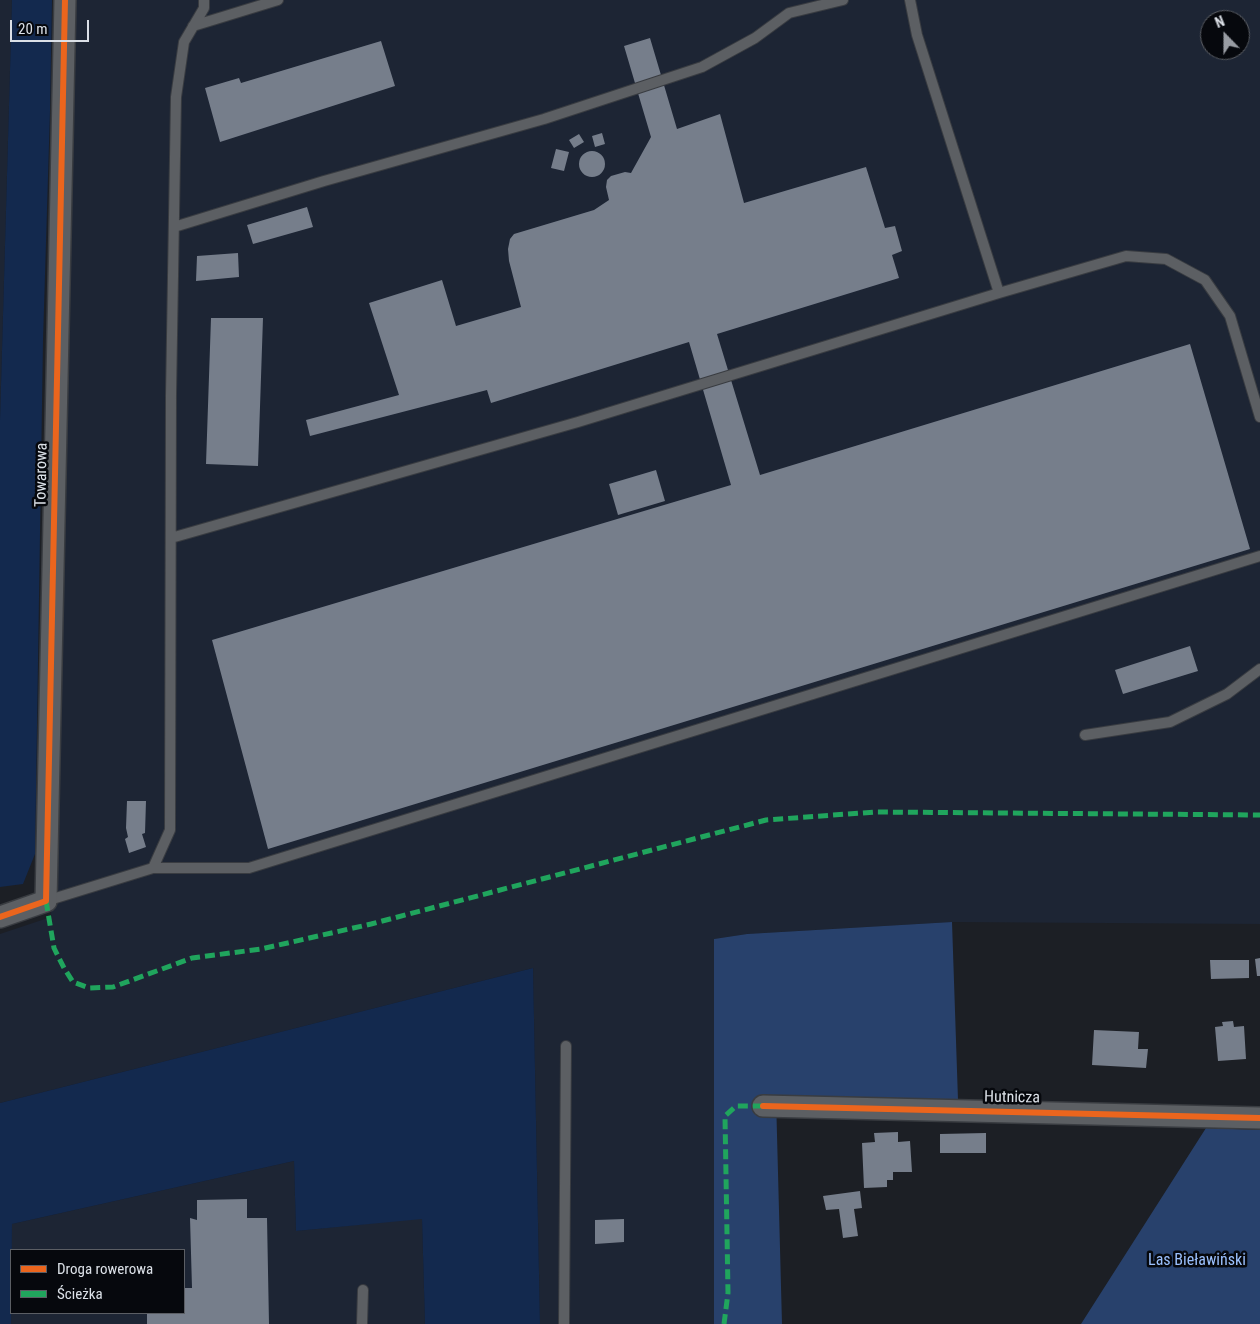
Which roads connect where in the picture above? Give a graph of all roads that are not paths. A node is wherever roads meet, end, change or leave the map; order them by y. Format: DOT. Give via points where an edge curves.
graph roads {
  1 [pos="66,0"];
  2 [pos="204,0"];
  3 [pos="278,0"];
  4 [pos="843,0"];
  5 [pos="910,0"];
  6 [pos="192,26"];
  7 [pos="174,227"];
  8 [pos="999,293"];
  9 [pos="1260,417"];
  10 [pos="171,538"];
  11 [pos="1260,556"];
  12 [pos="1260,669"];
  13 [pos="1085,735"];
  14 [pos="154,868"];
  15 [pos="46,901"];
  16 [pos="0,917"];
  17 [pos="566,1046"];
  18 [pos="763,1106"];
  19 [pos="1260,1118"];
  20 [pos="363,1290"];
  21 [pos="362,1324"];
  22 [pos="564,1324"];
  1 -- 15 [label="street, Towarowa"];
  2 -- 6 [label="lane" via="204,8"];
  3 -- 6 [label="lane"];
  4 -- 7 [label="lane" via="789,13 755,38 702,67 544,119"];
  5 -- 8 [label="lane" via="917,35"];
  6 -- 7 [label="lane" via="184,42 176,97"];
  7 -- 10 [label="lane"];
  8 -- 9 [label="lane" via="1126,256 1166,259 1205,280 1230,316"];
  8 -- 10 [label="lane" via="587,419"];
  10 -- 14 [label="lane" via="170,830"];
  11 -- 14 [label="lane" via="249,868"];
  12 -- 13 [label="lane" via="1227,694 1170,722"];
  14 -- 15 [label="lane"];
  15 -- 16 [label="street"];
  17 -- 22 [label="lane"];
  18 -- 19 [label="street, Hutnicza"];
  20 -- 21 [label="lane"];
}
